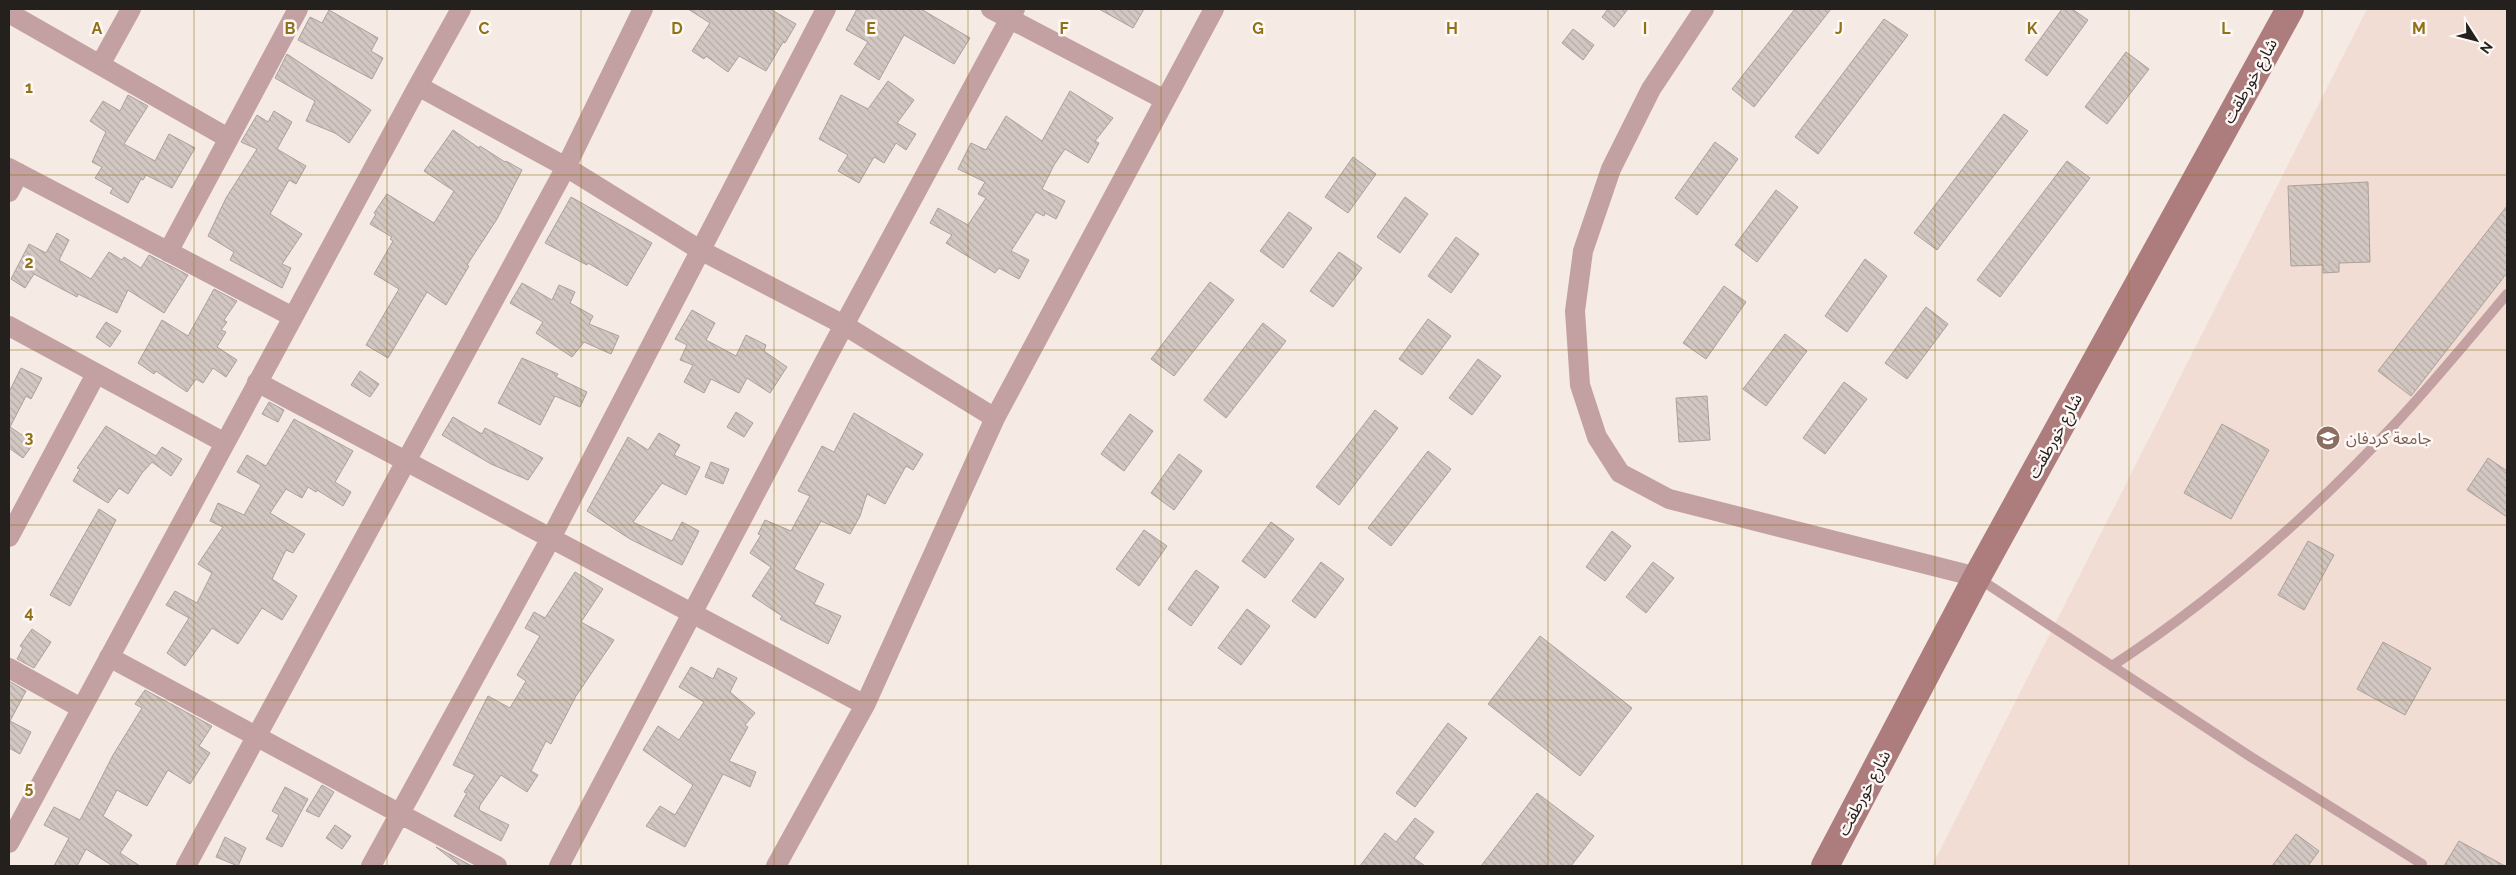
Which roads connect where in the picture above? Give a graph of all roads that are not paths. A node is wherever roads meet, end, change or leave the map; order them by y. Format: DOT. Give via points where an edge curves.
graph roads {
  1 [pos="131,9"];
  2 [pos="298,9"];
  3 [pos="461,9"];
  4 [pos="643,9"];
  5 [pos="826,9"];
  6 [pos="991,9"];
  7 [pos="1214,9"];
  8 [pos="1704,9"];
  9 [pos="2290,9"];
  10 [pos="9,13"];
  11 [pos="1013,14"];
  12 [pos="100,66"];
  13 [pos="418,86"];
  14 [pos="1164,100"];
  15 [pos="228,138"];
  16 [pos="566,167"];
  17 [pos="14,170"];
  18 [pos="9,192"];
  19 [pos="700,250"];
  20 [pos="168,252"];
  21 [pos="2507,294"];
  22 [pos="293,317"];
  23 [pos="844,325"];
  24 [pos="9,326"];
  25 [pos="96,374"];
  26 [pos="257,382"];
  27 [pos="995,418"];
  28 [pos="225,443"];
  29 [pos="406,461"];
  30 [pos="9,537"];
  31 [pos="551,538"];
  32 [pos="1978,577"];
  33 [pos="692,612"];
  34 [pos="109,657"];
  35 [pos="2112,666"];
  36 [pos="9,668"];
  37 [pos="865,705"];
  38 [pos="81,708"];
  39 [pos="256,737"];
  40 [pos="400,814"];
  41 [pos="9,843"];
  42 [pos="2422,864"];
  43 [pos="186,866"];
  44 [pos="371,866"];
  45 [pos="498,866"];
  46 [pos="559,866"];
  47 [pos="776,866"];
  48 [pos="1826,866"];
  1 -- 12 [label="street"];
  2 -- 15 [label="street"];
  3 -- 13 [label="street"];
  4 -- 16 [label="street"];
  5 -- 19 [label="street"];
  6 -- 11 [label="street"];
  7 -- 14 [label="street"];
  8 -- 32 [label="street" via="1651,89 1611,170 1583,251 1575,311 1580,385 1597,437 1620,473 1669,500"];
  9 -- 32 [label="street, شارع خورطقت"];
  10 -- 12 [label="street"];
  11 -- 14 [label="street"];
  11 -- 23 [label="street"];
  12 -- 15 [label="street"];
  13 -- 16 [label="street"];
  13 -- 22 [label="street"];
  14 -- 27 [label="street"];
  15 -- 20 [label="street"];
  16 -- 19 [label="street"];
  16 -- 29 [label="street"];
  17 -- 18 [label="street"];
  17 -- 20 [label="street"];
  19 -- 23 [label="street"];
  19 -- 31 [label="street"];
  20 -- 22 [label="street"];
  21 -- 35 [label="lane" via="2393,426 2272,544 2176,623"];
  22 -- 26 [label="street"];
  23 -- 27 [label="street"];
  23 -- 33 [label="street"];
  24 -- 25 [label="street"];
  25 -- 28 [label="street"];
  25 -- 30 [label="street"];
  26 -- 28 [label="street"];
  26 -- 29 [label="street"];
  27 -- 37 [label="street"];
  28 -- 34 [label="street"];
  29 -- 31 [label="street"];
  29 -- 39 [label="street"];
  31 -- 33 [label="street"];
  31 -- 40 [label="street"];
  32 -- 35 [label="lane"];
  32 -- 48 [label="street, شارع خورطقت"];
  33 -- 37 [label="street"];
  33 -- 46 [label="street"];
  34 -- 38 [label="street"];
  34 -- 39 [label="street"];
  35 -- 42 [label="lane"];
  36 -- 38 [label="street"];
  37 -- 47 [label="street"];
  38 -- 41 [label="street"];
  39 -- 40 [label="street"];
  39 -- 43 [label="street"];
  40 -- 44 [label="street"];
  40 -- 45 [label="street"];
}
